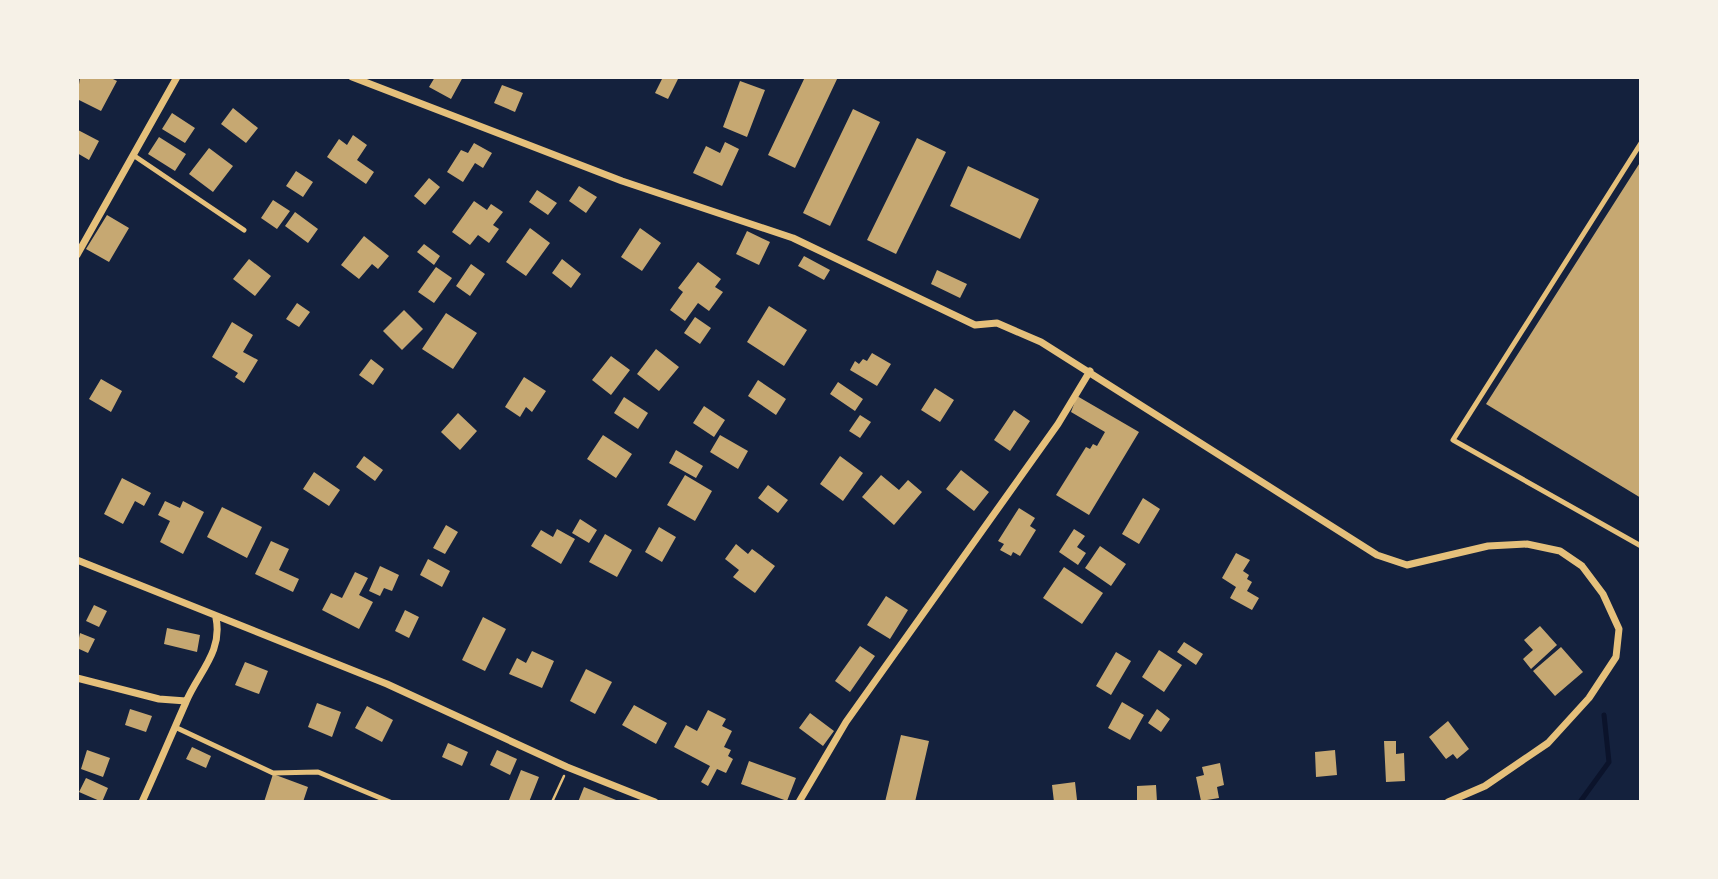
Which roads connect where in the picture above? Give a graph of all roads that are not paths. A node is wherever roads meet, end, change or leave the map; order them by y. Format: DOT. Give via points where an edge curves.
graph roads {
  1 [pos="177,77"];
  2 [pos="352,77"];
  3 [pos="1641,143"];
  4 [pos="133,155"];
  5 [pos="244,230"];
  6 [pos="77,255"];
  7 [pos="1090,371"];
  8 [pos="1641,546"];
  9 [pos="77,561"];
  10 [pos="216,618"];
  11 [pos="77,678"];
  12 [pos="186,701"];
  13 [pos="177,728"];
  14 [pos="142,802"];
  15 [pos="390,802"];
  16 [pos="655,802"];
  17 [pos="799,802"];
  18 [pos="1448,802"];
  1 -- 4 [label="street"];
  2 -- 7 [label="street" via="622,181 793,238 975,326 997,323 1041,342"];
  3 -- 8 [label="lane" via="1453,440"];
  4 -- 5 [label="lane"];
  4 -- 6 [label="street"];
  7 -- 17 [label="street" via="1058,424 846,722"];
  7 -- 18 [label="street" via="1377,555 1407,565 1488,546 1527,544 1560,551 1582,566 1603,594 1619,629 1616,657 1589,698 1548,743 1485,786"];
  9 -- 10 [label="street"];
  10 -- 12 [label="street" via="219,633 213,654"];
  10 -- 16 [label="street" via="387,684"];
  11 -- 12 [label="street" via="159,699"];
  12 -- 13 [label="street"];
  13 -- 14 [label="street"];
  13 -- 15 [label="lane" via="274,773 318,772"];
}
